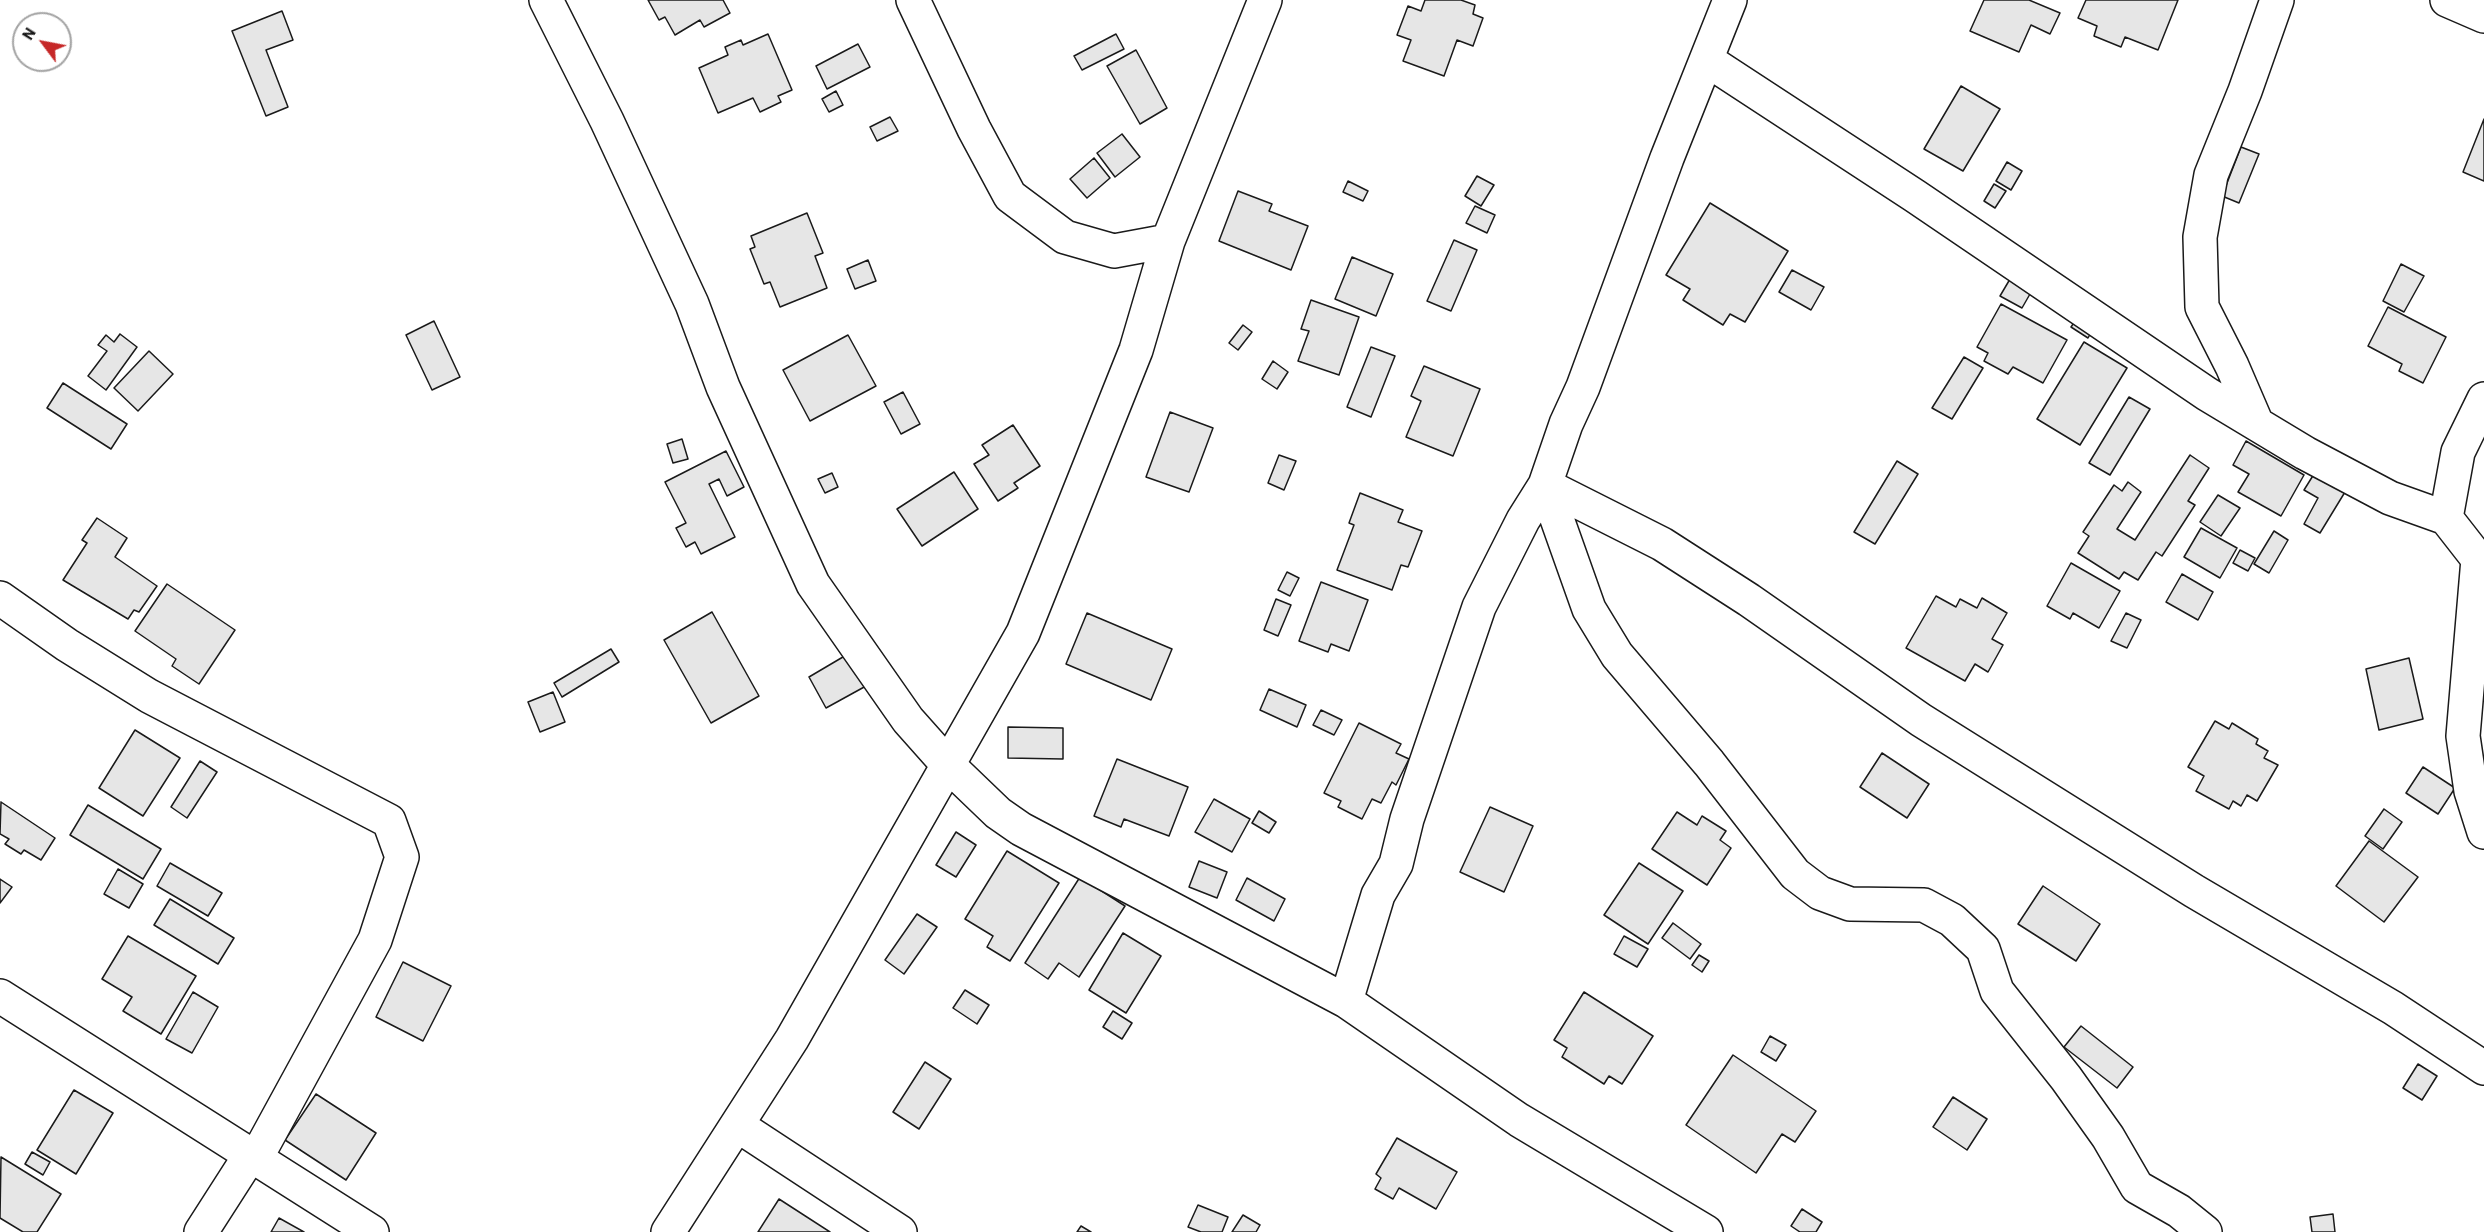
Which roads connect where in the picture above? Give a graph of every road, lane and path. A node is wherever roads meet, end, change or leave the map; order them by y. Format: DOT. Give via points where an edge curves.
graph roads {
  1 [pos="546,0"];
  2 [pos="913,0"];
  3 [pos="1265,0"];
  4 [pos="1731,0"];
  5 [pos="2277,0"];
  6 [pos="2447,0"];
  7 [pos="2484,16"];
  8 [pos="1707,60"];
  9 [pos="1168,241"];
  10 [pos="2484,399"];
  11 [pos="2257,424"];
  12 [pos="1545,485"];
  13 [pos="2445,518"];
  14 [pos="2481,561"];
  15 [pos="0,598"];
  16 [pos="948,765"];
  17 [pos="2484,832"];
  18 [pos="0,996"];
  19 [pos="1346,1001"];
  20 [pos="2484,1068"];
  21 [pos="737,1125"];
  22 [pos="253,1156"];
  23 [pos="201,1232"];
  24 [pos="372,1232"];
  25 [pos="668,1232"];
  26 [pos="900,1232"];
  27 [pos="1706,1232"];
  28 [pos="2205,1232"];
  1 -- 16 [label="street" via="608,121 692,304 723,387 813,584 908,720"];
  2 -- 9 [label="street" via="1010,196 1065,237 1114,251"];
  3 -- 9 [label="street"];
  4 -- 8 [label="street"];
  5 -- 11 [label="street" via="2211,175 2199,237 2202,307"];
  6 -- 7 [label="street"];
  8 -- 11 [label="street"];
  8 -- 12 [label="street"];
  9 -- 16 [label="street" via="1136,350 1023,633"];
  10 -- 13 [label="street" via="2458,452"];
  11 -- 13 [label="street" via="2390,498"];
  12 -- 19 [label="street" via="1479,607 1407,819 1396,864 1378,895"];
  12 -- 20 [label="street" via="1662,544 1921,720 2194,891 2393,1008"];
  12 -- 28 [label="street" via="1589,609 1617,655 1795,874 1820,893 1850,904 1924,905 1952,920 1983,949 1996,991 2066,1078 2137,1187 2179,1211"];
  13 -- 14 [label="street"];
  14 -- 17 [label="street" via="2463,736 2471,791"];
  15 -- 22 [label="street" via="149,696 389,821 402,858 375,940"];
  16 -- 19 [label="street" via="998,813 1021,829"];
  16 -- 21 [label="street" via="792,1039"];
  18 -- 22 [label="street"];
  19 -- 27 [label="street" via="1519,1120"];
  21 -- 25 [label="street"];
  21 -- 26 [label="street"];
  22 -- 23 [label="street"];
  22 -- 24 [label="street"];
}
